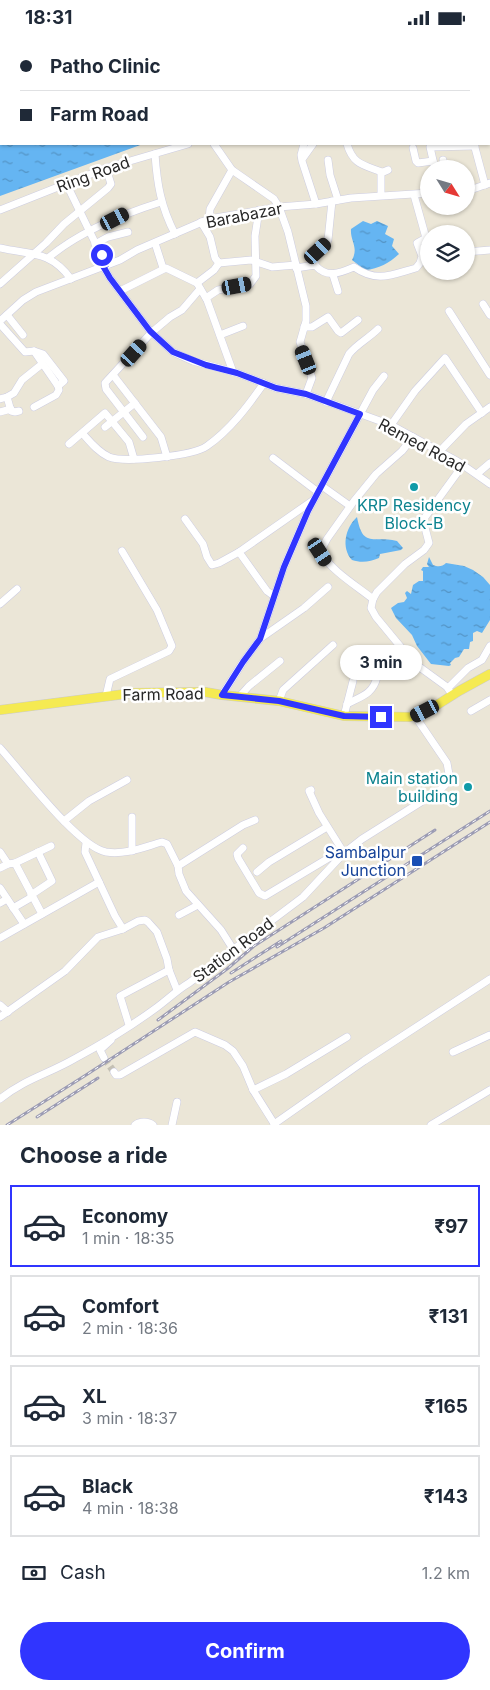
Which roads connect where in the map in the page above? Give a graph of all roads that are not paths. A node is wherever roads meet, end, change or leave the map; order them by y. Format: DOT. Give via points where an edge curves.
graph roads {
  1 [pos="177,145"];
  2 [pos="178,145"];
  3 [pos="215,145"];
  4 [pos="304,145"];
  5 [pos="312,145"];
  6 [pos="347,145"];
  7 [pos="428,145"];
  8 [pos="475,145"];
  9 [pos="413,148"];
  10 [pos="155,154"];
  11 [pos="328,160"];
  12 [pos="433,160"];
  13 [pos="302,161"];
  14 [pos="420,163"];
  15 [pos="106,167"];
  16 [pos="232,170"];
  17 [pos="66,183"];
  18 [pos="488,184"];
  19 [pos="475,188"];
  20 [pos="420,194"];
  21 [pos="380,195"];
  22 [pos="414,195"];
  23 [pos="335,200"];
  24 [pos="161,202"];
  25 [pos="316,204"];
  26 [pos="0,205"];
  27 [pos="279,207"];
  28 [pos="0,210"];
  29 [pos="80,210"];
  30 [pos="259,210"];
  31 [pos="210,219"];
  32 [pos="201,222"];
  33 [pos="424,225"];
  34 [pos="128,232"];
  35 [pos="89,233"];
  36 [pos="175,234"];
  37 [pos="155,243"];
  38 [pos="95,244"];
  39 [pos="0,248"];
  40 [pos="490,250"];
  41 [pos="475,251"];
  42 [pos="34,253"];
  43 [pos="48,258"];
  44 [pos="255,261"];
  45 [pos="219,263"];
  46 [pos="420,263"];
  47 [pos="315,265"];
  48 [pos="105,266"];
  49 [pos="296,267"];
  50 [pos="163,268"];
  51 [pos="333,275"];
  52 [pos="71,279"];
  53 [pos="0,283"];
  54 [pos="199,286"];
  55 [pos="120,291"];
  56 [pos="338,291"];
  57 [pos="206,298"];
  58 [pos="483,304"];
  59 [pos="449,311"];
  60 [pos="7,315"];
  61 [pos="490,315"];
  62 [pos="358,321"];
  63 [pos="0,323"];
  64 [pos="243,326"];
  65 [pos="304,327"];
  66 [pos="378,329"];
  67 [pos="151,333"];
  68 [pos="23,335"];
  69 [pos="220,335"];
  70 [pos="34,351"];
  71 [pos="42,364"];
  72 [pos="233,372"];
  73 [pos="113,375"];
  74 [pos="490,375"];
  75 [pos="384,376"];
  76 [pos="264,383"];
  77 [pos="58,386"];
  78 [pos="306,394"];
  79 [pos="4,398"];
  80 [pos="326,402"];
  81 [pos="135,403"];
  82 [pos="34,407"];
  83 [pos="490,407"];
  84 [pos="11,409"];
  85 [pos="19,411"];
  86 [pos="0,412"];
  87 [pos="123,413"];
  88 [pos="482,413"];
  89 [pos="360,414"];
  90 [pos="113,421"];
  91 [pos="391,425"];
  92 [pos="105,427"];
  93 [pos="82,434"];
  94 [pos="143,437"];
  95 [pos="413,437"];
  96 [pos="69,444"];
  97 [pos="440,451"];
  98 [pos="166,457"];
  99 [pos="273,458"];
  100 [pos="134,459"];
  101 [pos="490,463"];
  102 [pos="463,465"];
  103 [pos="477,474"];
  104 [pos="490,483"];
  105 [pos="320,489"];
  106 [pos="313,501"];
  107 [pos="350,506"];
  108 [pos="185,519"];
  109 [pos="122,551"];
  110 [pos="239,552"];
  111 [pos="328,587"];
  112 [pos="17,589"];
  113 [pos="274,596"];
  114 [pos="373,599"];
  115 [pos="0,604"];
  116 [pos="260,639"];
  117 [pos="333,645"];
  118 [pos="490,646"];
  119 [pos="280,661"];
  120 [pos="490,669"];
  121 [pos="490,674"];
  122 [pos="377,677"];
  123 [pos="485,679"];
  124 [pos="353,681"];
  125 [pos="450,692"];
  126 [pos="222,695"];
  127 [pos="240,696"];
  128 [pos="106,697"];
  129 [pos="490,700"];
  130 [pos="279,701"];
  131 [pos="347,704"];
  132 [pos="0,710"];
  133 [pos="470,711"];
  134 [pos="344,716"];
  135 [pos="415,716"];
  136 [pos="0,748"];
  137 [pos="127,779"];
  138 [pos="311,790"];
  139 [pos="132,817"];
  140 [pos="255,820"];
  141 [pos="64,821"];
  142 [pos="327,827"];
  143 [pos="86,843"];
  144 [pos="51,846"];
  145 [pos="243,847"];
  146 [pos="38,851"];
  147 [pos="132,851"];
  148 [pos="343,851"];
  149 [pos="0,852"];
  150 [pos="12,864"];
  151 [pos="178,866"];
  152 [pos="0,868"];
  153 [pos="257,872"];
  154 [pos="99,882"];
  155 [pos="0,888"];
  156 [pos="32,896"];
  157 [pos="3,901"];
  158 [pos="198,905"];
  159 [pos="13,908"];
  160 [pos="42,914"];
  161 [pos="179,915"];
  162 [pos="24,924"];
  163 [pos="123,929"];
  164 [pos="0,938"];
  165 [pos="233,949"];
  166 [pos="169,970"];
  167 [pos="490,979"];
  168 [pos="177,990"];
  169 [pos="0,1005"];
  170 [pos="8,1011"];
  171 [pos="0,1017"];
  172 [pos="128,1025"];
  173 [pos="113,1035"];
  174 [pos="490,1035"];
  175 [pos="347,1037"];
  176 [pos="453,1052"];
  177 [pos="104,1057"];
  178 [pos="114,1072"];
  179 [pos="253,1090"];
  180 [pos="490,1090"];
  181 [pos="0,1099"];
  182 [pos="177,1102"];
  183 [pos="275,1124"];
  184 [pos="135,1125"];
  185 [pos="153,1125"];
  186 [pos="172,1125"];
  187 [pos="432,1125"];
  1 -- 26 [label="street, Ring Road" via="114,161"];
  2 -- 10 [label="street, Ring Road"];
  3 -- 16 [label="street"];
  4 -- 13 [label="street"];
  5 -- 13 [label="street"];
  6 -- 21 [label="street" via="358,163 385,171 381,176"];
  7 -- 8 [label="street"];
  7 -- 12 [label="street"];
  8 -- 18 [label="street"];
  9 -- 14 [label="street" via="416,161"];
  10 -- 15 [label="street, Ring Road"];
  10 -- 24 [label="street"];
  11 -- 23 [label="street"];
  13 -- 25 [label="street"];
  15 -- 17 [label="street, Ring Road"];
  15 -- 29 [label="street" via="111,184"];
  16 -- 27 [label="street" via="269,195"];
  16 -- 31 [label="street" via="210,209"];
  17 -- 28 [label="street, Ring Road"];
  17 -- 29 [label="street, Remed Road"];
  18 -- 19 [label="street"];
  20 -- 22 [label="street, Barabazar"];
  21 -- 22 [label="street, Barabazar"];
  21 -- 23 [label="street, Barabazar"];
  22 -- 33 [label="street"];
  23 -- 25 [label="street, Barabazar"];
  23 -- 47 [label="street" via="329,236 315,254"];
  24 -- 35 [label="street" via="128,213"];
  24 -- 36 [label="street"];
  25 -- 27 [label="street, Barabazar"];
  27 -- 30 [label="street, Barabazar"];
  27 -- 49 [label="street"];
  29 -- 35 [label="street, Remed Road"];
  29 -- 42 [label="street"];
  30 -- 31 [label="street, Barabazar"];
  30 -- 44 [label="street" via="255,229"];
  31 -- 32 [label="street, Barabazar"];
  32 -- 36 [label="street, Barabazar"];
  32 -- 45 [label="street"];
  34 -- 38 [label="street"];
  35 -- 38 [label="street, Remed Road"];
  35 -- 43 [label="street"];
  36 -- 37 [label="street, Barabazar"];
  37 -- 48 [label="street, Barabazar"];
  37 -- 50 [label="street"];
  38 -- 48 [label="street, Remed Road"];
  39 -- 42 [label="street"];
  40 -- 41 [label="street"];
  42 -- 43 [label="street"];
  42 -- 53 [label="street"];
  43 -- 52 [label="street"];
  44 -- 45 [label="street"];
  44 -- 49 [label="street" via="272,267"];
  44 -- 57 [label="street" via="256,276 250,284 218,290"];
  45 -- 54 [label="street"];
  46 -- 51 [label="street" via="416,268 382,277 365,275 354,267"];
  47 -- 49 [label="street"];
  47 -- 51 [label="street"];
  48 -- 52 [label="street, Barabazar"];
  48 -- 55 [label="street, Remed Road"];
  49 -- 65 [label="street" via="306,306"];
  50 -- 54 [label="street" via="169,268"];
  50 -- 55 [label="street"];
  51 -- 56 [label="street"];
  52 -- 60 [label="street, Barabazar" via="36,292"];
  54 -- 57 [label="street"];
  54 -- 67 [label="street" via="182,310"];
  55 -- 67 [label="street, Remed Road"];
  57 -- 69 [label="street"];
  58 -- 61 [label="street"];
  59 -- 74 [label="street"];
  60 -- 63 [label="street, Barabazar"];
  60 -- 68 [label="street"];
  62 -- 65 [label="street" via="341,333 328,317 312,327"];
  63 -- 70 [label="street" via="24,352"];
  64 -- 69 [label="street"];
  65 -- 78 [label="street" via="300,342 312,378"];
  66 -- 80 [label="street" via="349,354"];
  67 -- 72 [label="street, Remed Road" via="181,356"];
  67 -- 73 [label="street"];
  69 -- 72 [label="street"];
  70 -- 71 [label="street"];
  70 -- 77 [label="street" via="46,357 62,378 63,383"];
  71 -- 77 [label="street"];
  71 -- 79 [label="street" via="22,381 14,393"];
  72 -- 76 [label="street, Remed Road"];
  73 -- 81 [label="street"];
  73 -- 87 [label="street" via="105,386"];
  75 -- 89 [label="street"];
  76 -- 78 [label="street, Remed Road"];
  76 -- 98 [label="street" via="239,416 206,447"];
  77 -- 82 [label="street" via="56,395"];
  78 -- 80 [label="street, Remed Road"];
  79 -- 84 [label="street"];
  80 -- 89 [label="street, Remed Road"];
  81 -- 87 [label="street"];
  81 -- 98 [label="street" via="161,437"];
  83 -- 88 [label="street"];
  84 -- 85 [label="street"];
  84 -- 86 [label="street"];
  87 -- 90 [label="street"];
  87 -- 94 [label="street"];
  88 -- 91 [label="street" via="445,358 415,391"];
  88 -- 97 [label="street" via="466,424"];
  89 -- 91 [label="street, Remed Road"];
  89 -- 105 [label="street"];
  90 -- 92 [label="street"];
  90 -- 93 [label="street" via="105,413"];
  90 -- 100 [label="street" via="130,442"];
  91 -- 95 [label="street, Remed Road"];
  93 -- 96 [label="street"];
  93 -- 100 [label="street" via="109,457"];
  95 -- 97 [label="street, Remed Road"];
  95 -- 107 [label="street"];
  97 -- 102 [label="street, Remed Road"];
  98 -- 100 [label="street"];
  99 -- 105 [label="street"];
  101 -- 103 [label="street"];
  102 -- 103 [label="street, Remed Road"];
  102 -- 114 [label="street" via="423,519 430,543 405,564"];
  103 -- 104 [label="street, Remed Road"];
  105 -- 106 [label="street"];
  105 -- 107 [label="street"];
  106 -- 110 [label="street"];
  106 -- 113 [label="street"];
  107 -- 114 [label="street" via="320,552 344,578"];
  108 -- 110 [label="street" via="203,544 212,565"];
  109 -- 128 [label="street" via="157,610 172,648 110,679"];
  110 -- 113 [label="street"];
  111 -- 116 [label="street"];
  112 -- 115 [label="street"];
  113 -- 116 [label="street"];
  114 -- 125 [label="street" via="372,609 376,617 404,653"];
  116 -- 126 [label="street"];
  117 -- 130 [label="street" via="283,690"];
  118 -- 125 [label="street"];
  119 -- 127 [label="street"];
  120 -- 123 [label="street, Farm Road"];
  121 -- 123 [label="main road"];
  122 -- 131 [label="street" via="374,688"];
  123 -- 125 [label="main road, Farm Road"];
  124 -- 131 [label="street"];
  125 -- 135 [label="main road, Farm Road" via="436,705"];
  126 -- 127 [label="main road, Farm Road"];
  126 -- 128 [label="main road, Farm Road" via="206,692 132,693"];
  127 -- 130 [label="main road, Farm Road"];
  128 -- 132 [label="main road, Farm Road"];
  129 -- 133 [label="street"];
  130 -- 134 [label="main road, Farm Road"];
  131 -- 134 [label="street"];
  134 -- 135 [label="main road, Farm Road"];
  135 -- 148 [label="street, Station Road" via="447,763 450,779 440,790"];
  136 -- 141 [label="street"];
  137 -- 141 [label="street" via="89,801"];
  138 -- 142 [label="street"];
  139 -- 147 [label="street"];
  140 -- 151 [label="street"];
  141 -- 143 [label="street"];
  142 -- 148 [label="street"];
  142 -- 153 [label="street"];
  143 -- 147 [label="street" via="104,852"];
  143 -- 154 [label="street" via="85,852"];
  144 -- 146 [label="street"];
  145 -- 148 [label="street" via="237,854 238,858 260,893 266,896"];
  146 -- 150 [label="street"];
  146 -- 156 [label="street" via="52,881"];
  147 -- 151 [label="street" via="162,842 167,844"];
  148 -- 165 [label="street, Station Road" via="303,897"];
  149 -- 150 [label="street"];
  150 -- 152 [label="street"];
  150 -- 156 [label="street"];
  151 -- 158 [label="street" via="183,885"];
  154 -- 160 [label="street"];
  154 -- 163 [label="street"];
  155 -- 157 [label="street"];
  156 -- 159 [label="street"];
  156 -- 160 [label="street"];
  157 -- 159 [label="street"];
  158 -- 161 [label="street"];
  158 -- 165 [label="street"];
  159 -- 162 [label="street"];
  160 -- 162 [label="street"];
  162 -- 164 [label="street"];
  163 -- 166 [label="street" via="138,921 148,921 161,941"];
  163 -- 170 [label="street" via="98,937 65,971"];
  165 -- 168 [label="street, Station Road"];
  166 -- 168 [label="street"];
  166 -- 172 [label="street" via="120,996"];
  167 -- 183 [label="street"];
  168 -- 172 [label="street, Station Road"];
  169 -- 170 [label="street"];
  170 -- 171 [label="street"];
  172 -- 173 [label="street, Station Road"];
  173 -- 177 [label="street" via="100,1050"];
  173 -- 181 [label="street, Station Road" via="73,1060 12,1089"];
  174 -- 176 [label="street"];
  175 -- 179 [label="street"];
  178 -- 179 [label="street" via="120,1075 195,1032 233,1051"];
  179 -- 183 [label="street"];
  180 -- 187 [label="street"];
  182 -- 186 [label="street"];
  184 -- 185 [label="street" via="144,1122"];
}
